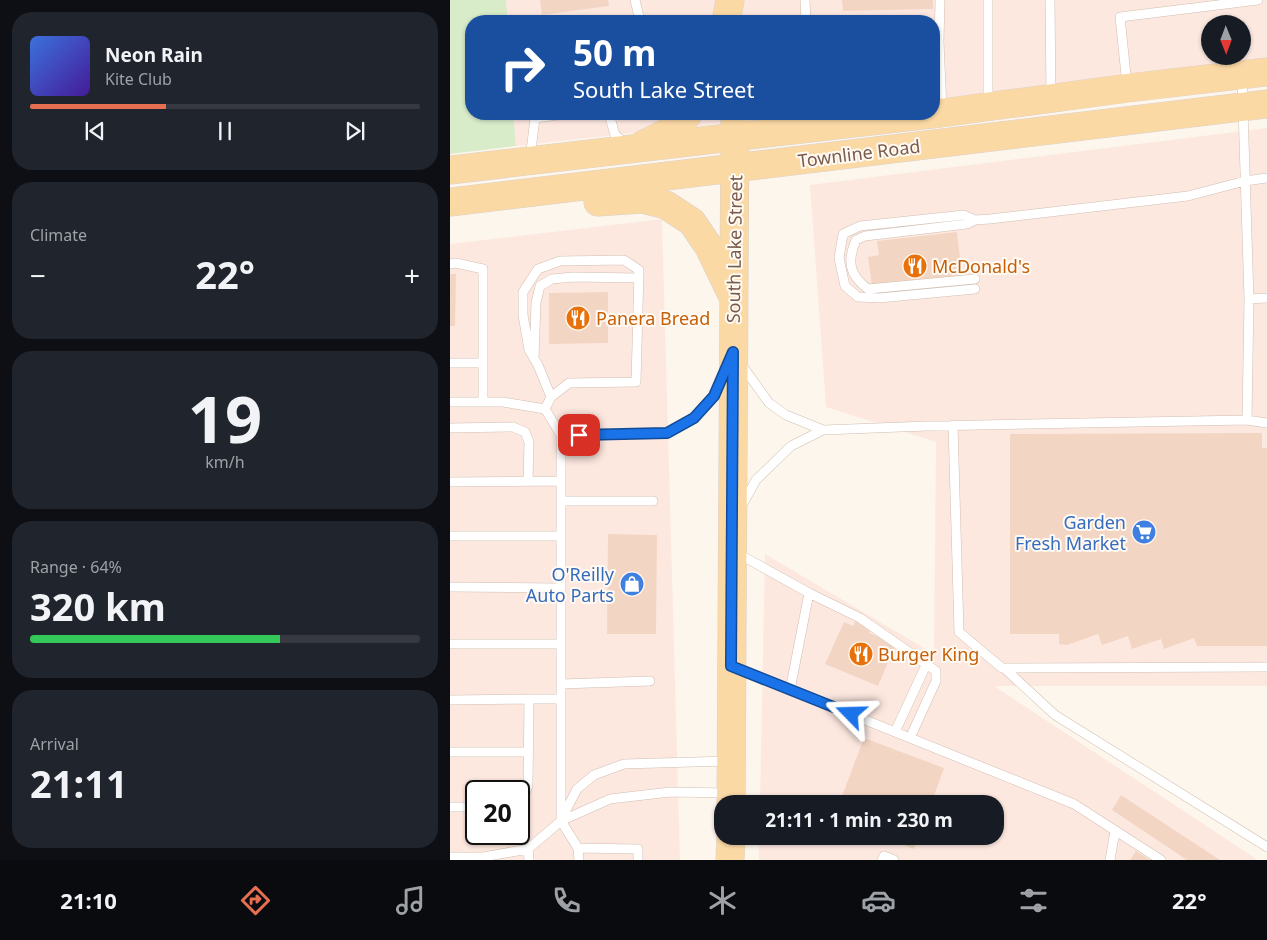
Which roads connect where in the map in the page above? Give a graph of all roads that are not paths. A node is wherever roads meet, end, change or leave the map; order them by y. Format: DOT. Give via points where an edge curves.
graph roads {
  1 [pos="635,0"];
  2 [pos="731,0"];
  3 [pos="806,0"];
  4 [pos="940,0"];
  5 [pos="988,0"];
  6 [pos="1050,0"];
  7 [pos="1258,0"];
  8 [pos="639,15"];
  9 [pos="727,15"];
  10 [pos="732,15"];
  11 [pos="806,15"];
  12 [pos="939,15"];
  13 [pos="1255,74"];
  14 [pos="1128,88"];
  15 [pos="1051,98"];
  16 [pos="1256,105"];
  17 [pos="988,106"];
  18 [pos="940,112"];
  19 [pos="534,120"];
  20 [pos="611,120"];
  21 [pos="684,120"];
  22 [pos="828,120"];
  23 [pos="736,126"];
  24 [pos="633,150"];
  25 [pos="530,161"];
  26 [pos="735,168"];
  27 [pos="450,170"];
  28 [pos="1267,178"];
  29 [pos="1245,181"];
  30 [pos="499,196"];
  31 [pos="450,202"];
  32 [pos="975,220"];
  33 [pos="450,264"];
  34 [pos="639,278"];
  35 [pos="975,279"];
  36 [pos="975,289"];
  37 [pos="733,297"];
  38 [pos="1267,298"];
  39 [pos="1249,299"];
  40 [pos="733,352"];
  41 [pos="534,359"];
  42 [pos="450,363"];
  43 [pos="483,363"];
  44 [pos="551,397"];
  45 [pos="450,402"];
  46 [pos="483,402"];
  47 [pos="545,409"];
  48 [pos="1247,420"];
  49 [pos="1267,423"];
  50 [pos="953,425"];
  51 [pos="450,428"];
  52 [pos="824,430"];
  53 [pos="561,435"];
  54 [pos="528,481"];
  55 [pos="561,481"];
  56 [pos="450,482"];
  57 [pos="561,500"];
  58 [pos="653,501"];
  59 [pos="732,522"];
  60 [pos="450,536"];
  61 [pos="561,536"];
  62 [pos="732,550"];
  63 [pos="450,587"];
  64 [pos="561,588"];
  65 [pos="810,593"];
  66 [pos="450,644"];
  67 [pos="561,644"];
  68 [pos="927,663"];
  69 [pos="731,666"];
  70 [pos="1267,667"];
  71 [pos="1004,668"];
  72 [pos="650,681"];
  73 [pos="561,684"];
  74 [pos="790,690"];
  75 [pos="529,699"];
  76 [pos="560,699"];
  77 [pos="450,700"];
  78 [pos="895,732"];
  79 [pos="910,738"];
  80 [pos="450,752"];
  81 [pos="529,752"];
  82 [pos="731,761"];
  83 [pos="528,780"];
  84 [pos="731,795"];
  85 [pos="714,796"];
  86 [pos="465,807"];
  87 [pos="450,808"];
  88 [pos="560,821"];
  89 [pos="1114,831"];
  90 [pos="578,848"];
  91 [pos="1267,848"];
  92 [pos="528,849"];
  93 [pos="450,856"];
  94 [pos="483,858"];
  95 [pos="529,860"];
  96 [pos="579,860"];
  97 [pos="638,860"];
  98 [pos="882,860"];
  99 [pos="894,860"];
  100 [pos="1110,860"];
  101 [pos="1161,860"];
  1 -- 8 [label="lane"];
  2 -- 9 [label="main road"];
  2 -- 10 [label="main road"];
  3 -- 11 [label="lane"];
  4 -- 12 [label="lane"];
  5 -- 17 [label="lane"];
  6 -- 15 [label="lane"];
  7 -- 14 [label="lane" via="1120,17"];
  13 -- 14 [label="main road, Townline Road"];
  13 -- 16 [label="lane"];
  14 -- 15 [label="main road, Townline Road"];
  15 -- 17 [label="main road, Townline Road"];
  16 -- 26 [label="main road, Townline Road"];
  16 -- 29 [label="lane"];
  17 -- 18 [label="main road, Townline Road"];
  19 -- 25 [label="lane"];
  20 -- 24 [label="lane" via="615,135"];
  21 -- 24 [label="main road"];
  22 -- 23 [label="main road, Townline Road"];
  23 -- 24 [label="main road, Townline Road"];
  23 -- 26 [label="main road, South Lake Street"];
  24 -- 25 [label="main road, Townline Road"];
  25 -- 27 [label="main road, Townline Road"];
  26 -- 30 [label="main road, Townline Road"];
  26 -- 37 [label="main road, South Lake Street"];
  28 -- 29 [label="lane"];
  29 -- 32 [label="lane" via="1188,196"];
  29 -- 39 [label="lane"];
  30 -- 31 [label="main road, Townline Road"];
  30 -- 37 [label="main road" via="562,205 642,199 666,205 692,222 709,247"];
  32 -- 35 [label="lane" via="967,224 865,236 856,240 851,251 851,268 857,281 868,289"];
  32 -- 36 [label="lane" via="964,215 860,226 843,234 839,258 845,286 858,297"];
  33 -- 43 [label="lane" via="483,269"];
  34 -- 41 [label="lane" via="573,277 552,279 540,286 536,303"];
  34 -- 41 [label="lane" via="639,270 624,260 560,261 538,269 522,292 529,350"];
  34 -- 44 [label="lane" via="636,382 569,384"];
  37 -- 40 [label="main road, South Lake Street"];
  38 -- 39 [label="lane"];
  39 -- 48 [label="lane"];
  40 -- 52 [label="lane" via="769,403 786,415"];
  40 -- 53 [label="lane" via="714,396 694,418 667,433"];
  40 -- 59 [label="main road, South Lake Street"];
  41 -- 44 [label="lane"];
  42 -- 43 [label="lane"];
  43 -- 46 [label="lane"];
  44 -- 47 [label="lane"];
  45 -- 46 [label="lane"];
  46 -- 47 [label="lane"];
  47 -- 53 [label="lane"];
  48 -- 49 [label="lane"];
  48 -- 50 [label="lane"];
  50 -- 52 [label="lane"];
  50 -- 71 [label="lane" via="959,632"];
  51 -- 54 [label="lane" via="513,427 525,432 529,442"];
  52 -- 59 [label="lane" via="791,446 756,480"];
  53 -- 55 [label="lane"];
  54 -- 55 [label="lane"];
  54 -- 56 [label="lane"];
  55 -- 57 [label="lane"];
  57 -- 58 [label="lane"];
  57 -- 61 [label="lane"];
  59 -- 62 [label="main road, South Lake Street"];
  60 -- 61 [label="lane"];
  61 -- 64 [label="lane"];
  62 -- 65 [label="lane"];
  62 -- 69 [label="main road, South Lake Street"];
  63 -- 64 [label="lane"];
  64 -- 67 [label="lane"];
  65 -- 68 [label="lane" via="860,618"];
  65 -- 74 [label="lane"];
  66 -- 67 [label="lane"];
  67 -- 73 [label="lane"];
  68 -- 78 [label="lane"];
  68 -- 79 [label="lane" via="936,671 936,681"];
  69 -- 74 [label="lane"];
  69 -- 82 [label="main road, South Lake Street"];
  70 -- 71 [label="lane"];
  71 -- 91 [label="lane" via="1055,715"];
  72 -- 73 [label="lane"];
  73 -- 76 [label="lane"];
  74 -- 78 [label="lane"];
  75 -- 76 [label="lane"];
  75 -- 77 [label="lane"];
  75 -- 81 [label="lane"];
  76 -- 88 [label="lane"];
  78 -- 79 [label="lane"];
  79 -- 89 [label="lane" via="1074,804"];
  80 -- 81 [label="lane"];
  81 -- 83 [label="lane"];
  82 -- 84 [label="main road, South Lake Street"];
  82 -- 88 [label="lane" via="624,764 594,775 577,789"];
  85 -- 88 [label="lane" via="670,792 610,799"];
  86 -- 87 [label="lane"];
  88 -- 90 [label="lane"];
  88 -- 92 [label="lane"];
  89 -- 100 [label="lane"];
  89 -- 101 [label="lane"];
  90 -- 96 [label="lane"];
  90 -- 97 [label="lane" via="638,849"];
  92 -- 94 [label="lane"];
  92 -- 95 [label="lane"];
  93 -- 94 [label="lane"];
  98 -- 99 [label="lane" via="884,856"];
}
